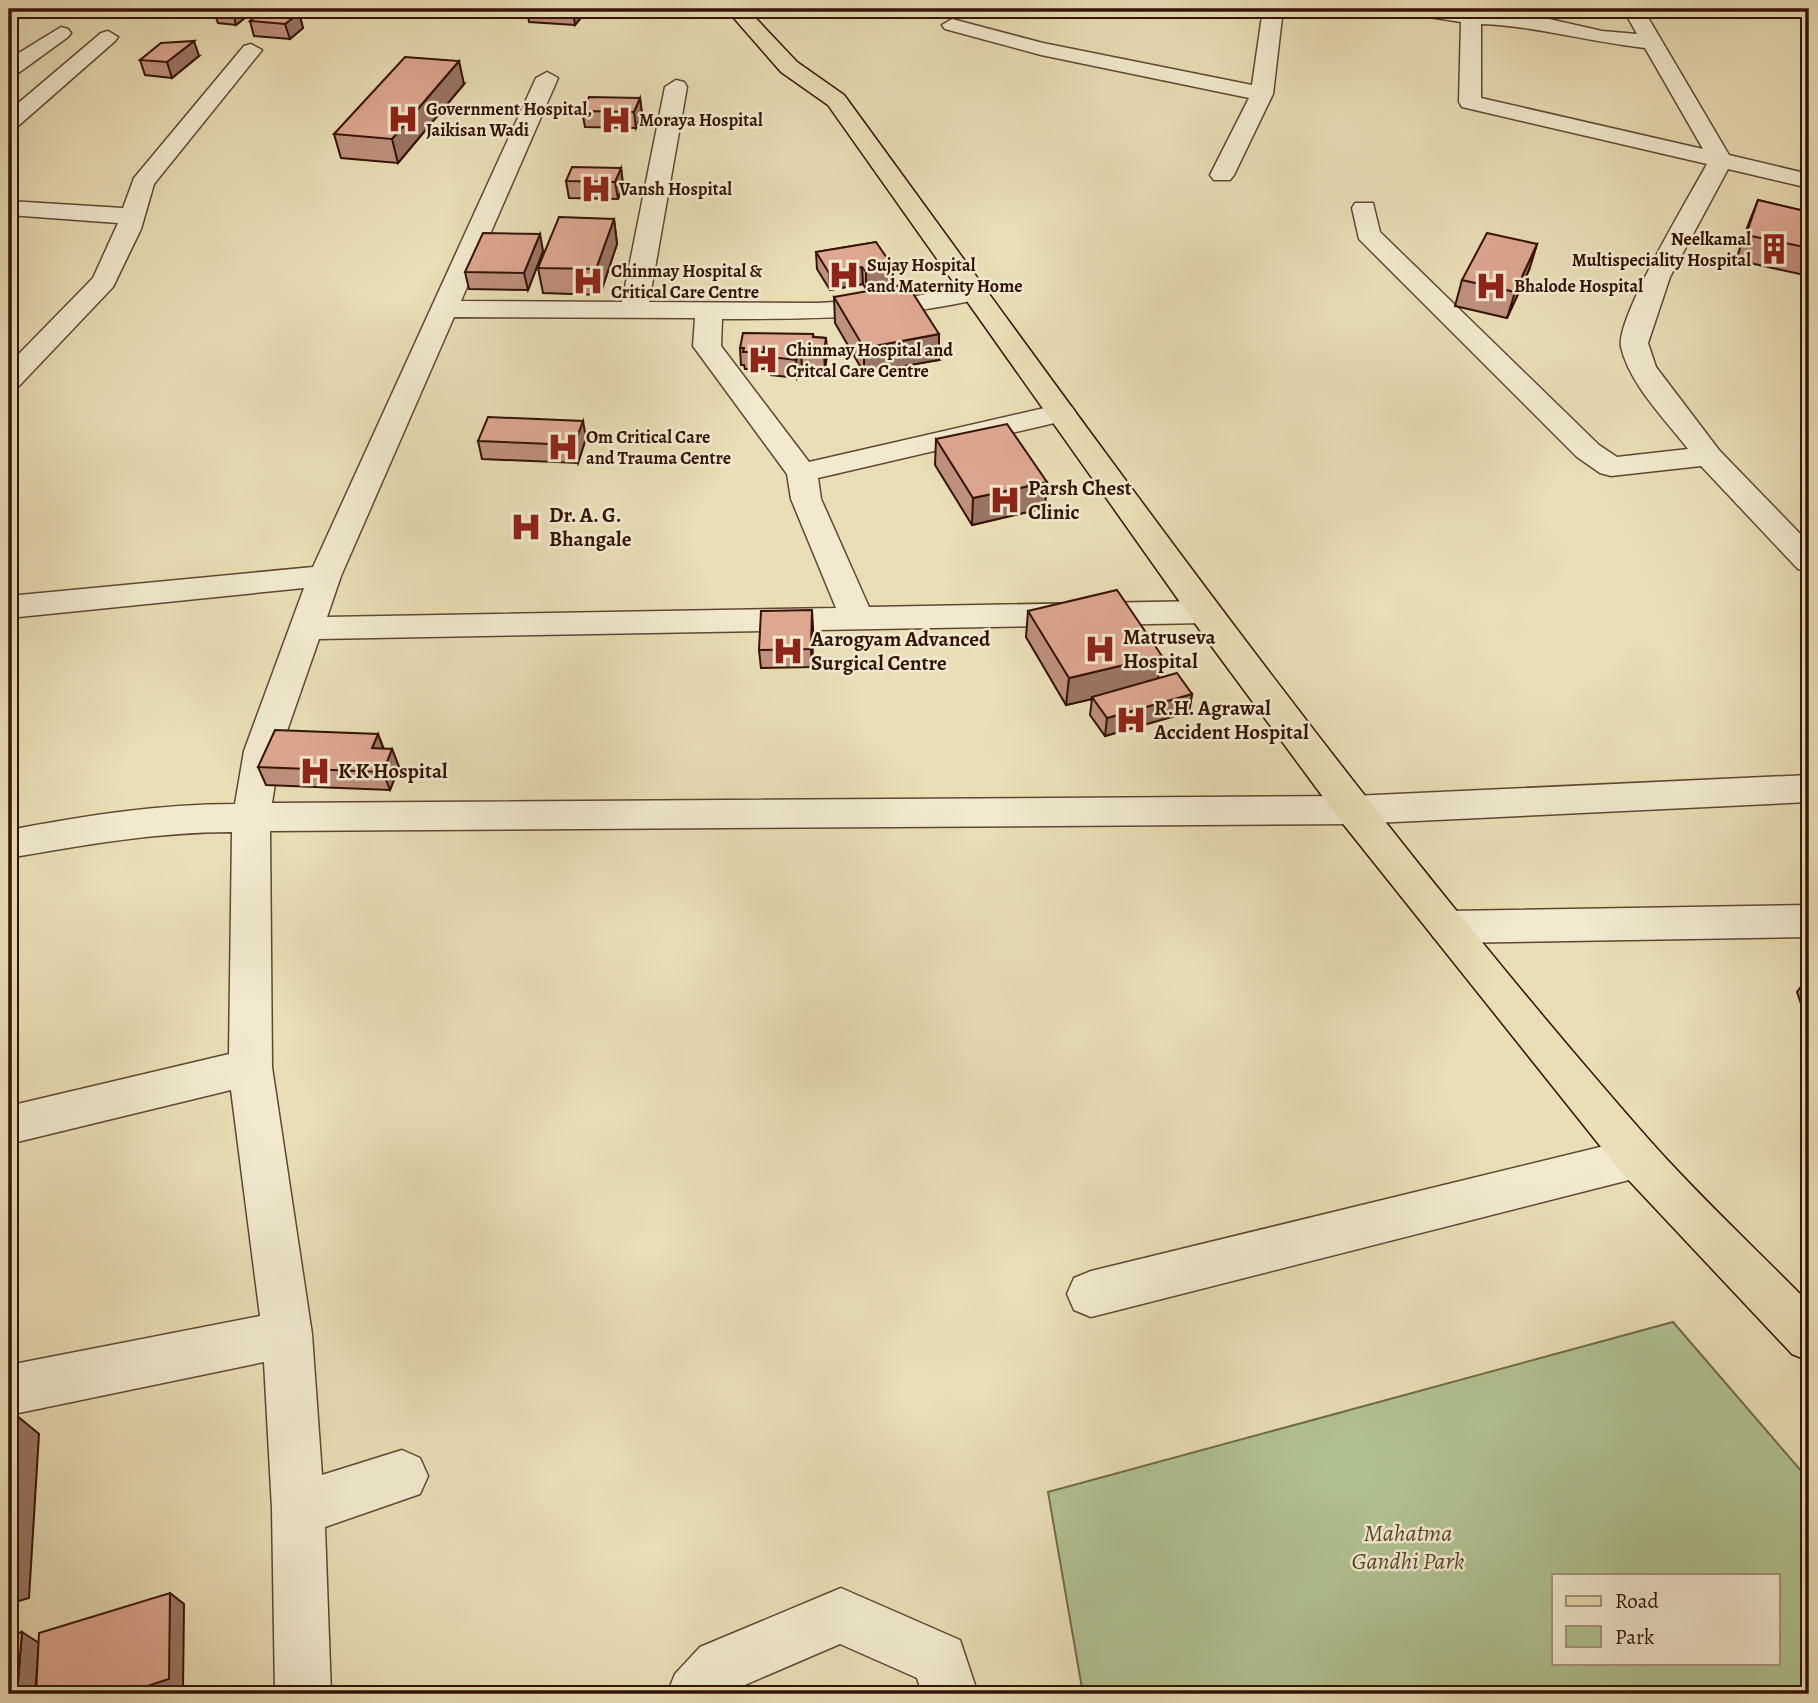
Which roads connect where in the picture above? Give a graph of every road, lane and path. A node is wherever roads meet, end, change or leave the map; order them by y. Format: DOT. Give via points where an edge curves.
graph roads {
  1 [pos="736,9"];
  2 [pos="1273,9"];
  3 [pos="1416,9"];
  4 [pos="1633,9"];
  5 [pos="1805,9"];
  6 [pos="1809,14"];
  7 [pos="1471,18"];
  8 [pos="952,25"];
  9 [pos="61,33"];
  10 [pos="108,37"];
  11 [pos="1652,42"];
  12 [pos="251,50"];
  13 [pos="9,69"];
  14 [pos="547,78"];
  15 [pos="676,87"];
  16 [pos="1262,93"];
  17 [pos="9,122"];
  18 [pos="1721,161"];
  19 [pos="1222,175"];
  20 [pos="1809,181"];
  21 [pos="9,208"];
  22 [pos="1364,208"];
  23 [pos="132,216"];
  24 [pos="974,292"];
  25 [pos="444,309"];
  26 [pos="634,310"];
  27 [pos="709,311"];
  28 [pos="9,380"];
  29 [pos="1062,413"];
  30 [pos="1708,456"];
  31 [pos="802,473"];
  32 [pos="1809,562"];
  33 [pos="326,576"];
  34 [pos="9,607"];
  35 [pos="1205,612"];
  36 [pos="857,618"];
  37 [pos="307,628"];
  38 [pos="1809,789"];
  39 [pos="1353,810"];
  40 [pos="251,818"];
  41 [pos="9,844"];
  42 [pos="1809,921"];
  43 [pos="1448,927"];
  44 [pos="250,1067"];
  45 [pos="9,1125"];
  46 [pos="1637,1158"];
  47 [pos="1091,1294"];
  48 [pos="287,1334"];
  49 [pos="1809,1337"];
  50 [pos="9,1391"];
  51 [pos="402,1476"];
  52 [pos="298,1509"];
  53 [pos="303,1694"];
  54 [pos="695,1694"];
  55 [pos="950,1694"];
  1 -- 24 [label="main road" via="789,67 836,100"];
  2 -- 16 [label="street"];
  3 -- 7 [label="street"];
  4 -- 11 [label="street"];
  5 -- 6 [label="street"];
  7 -- 11 [label="street" via="1527,20 1602,37"];
  7 -- 18 [label="street" via="1469,102"];
  8 -- 16 [label="street" via="1041,49"];
  9 -- 13 [label="street"];
  10 -- 17 [label="street"];
  11 -- 18 [label="street"];
  12 -- 23 [label="street" via="142,183"];
  14 -- 25 [label="street"];
  15 -- 26 [label="street"];
  16 -- 19 [label="street"];
  18 -- 20 [label="street"];
  18 -- 30 [label="street" via="1657,277 1634,343 1642,368"];
  21 -- 23 [label="street"];
  22 -- 30 [label="street" via="1368,234 1599,459 1611,467"];
  23 -- 28 [label="street" via="104,281"];
  24 -- 27 [label="street" via="907,306"];
  24 -- 29 [label="main road"];
  25 -- 26 [label="street"];
  25 -- 33 [label="street"];
  26 -- 27 [label="street"];
  27 -- 31 [label="street" via="707,346"];
  29 -- 31 [label="street"];
  29 -- 35 [label="main road"];
  30 -- 32 [label="street"];
  31 -- 36 [label="street" via="806,499"];
  33 -- 34 [label="street"];
  33 -- 37 [label="street"];
  35 -- 36 [label="street"];
  35 -- 39 [label="main road"];
  36 -- 37 [label="street"];
  37 -- 40 [label="street" via="262,751"];
  38 -- 39 [label="street"];
  39 -- 40 [label="street"];
  39 -- 43 [label="main road"];
  40 -- 41 [label="street" via="168,819"];
  40 -- 44 [label="street"];
  42 -- 43 [label="street"];
  43 -- 46 [label="main road"];
  44 -- 45 [label="street"];
  44 -- 48 [label="street"];
  46 -- 47 [label="street"];
  46 -- 49 [label="main road"];
  48 -- 50 [label="street"];
  48 -- 52 [label="street"];
  51 -- 52 [label="street"];
  52 -- 53 [label="street"];
  54 -- 55 [label="street" via="720,1667 841,1616 940,1660"];
}
